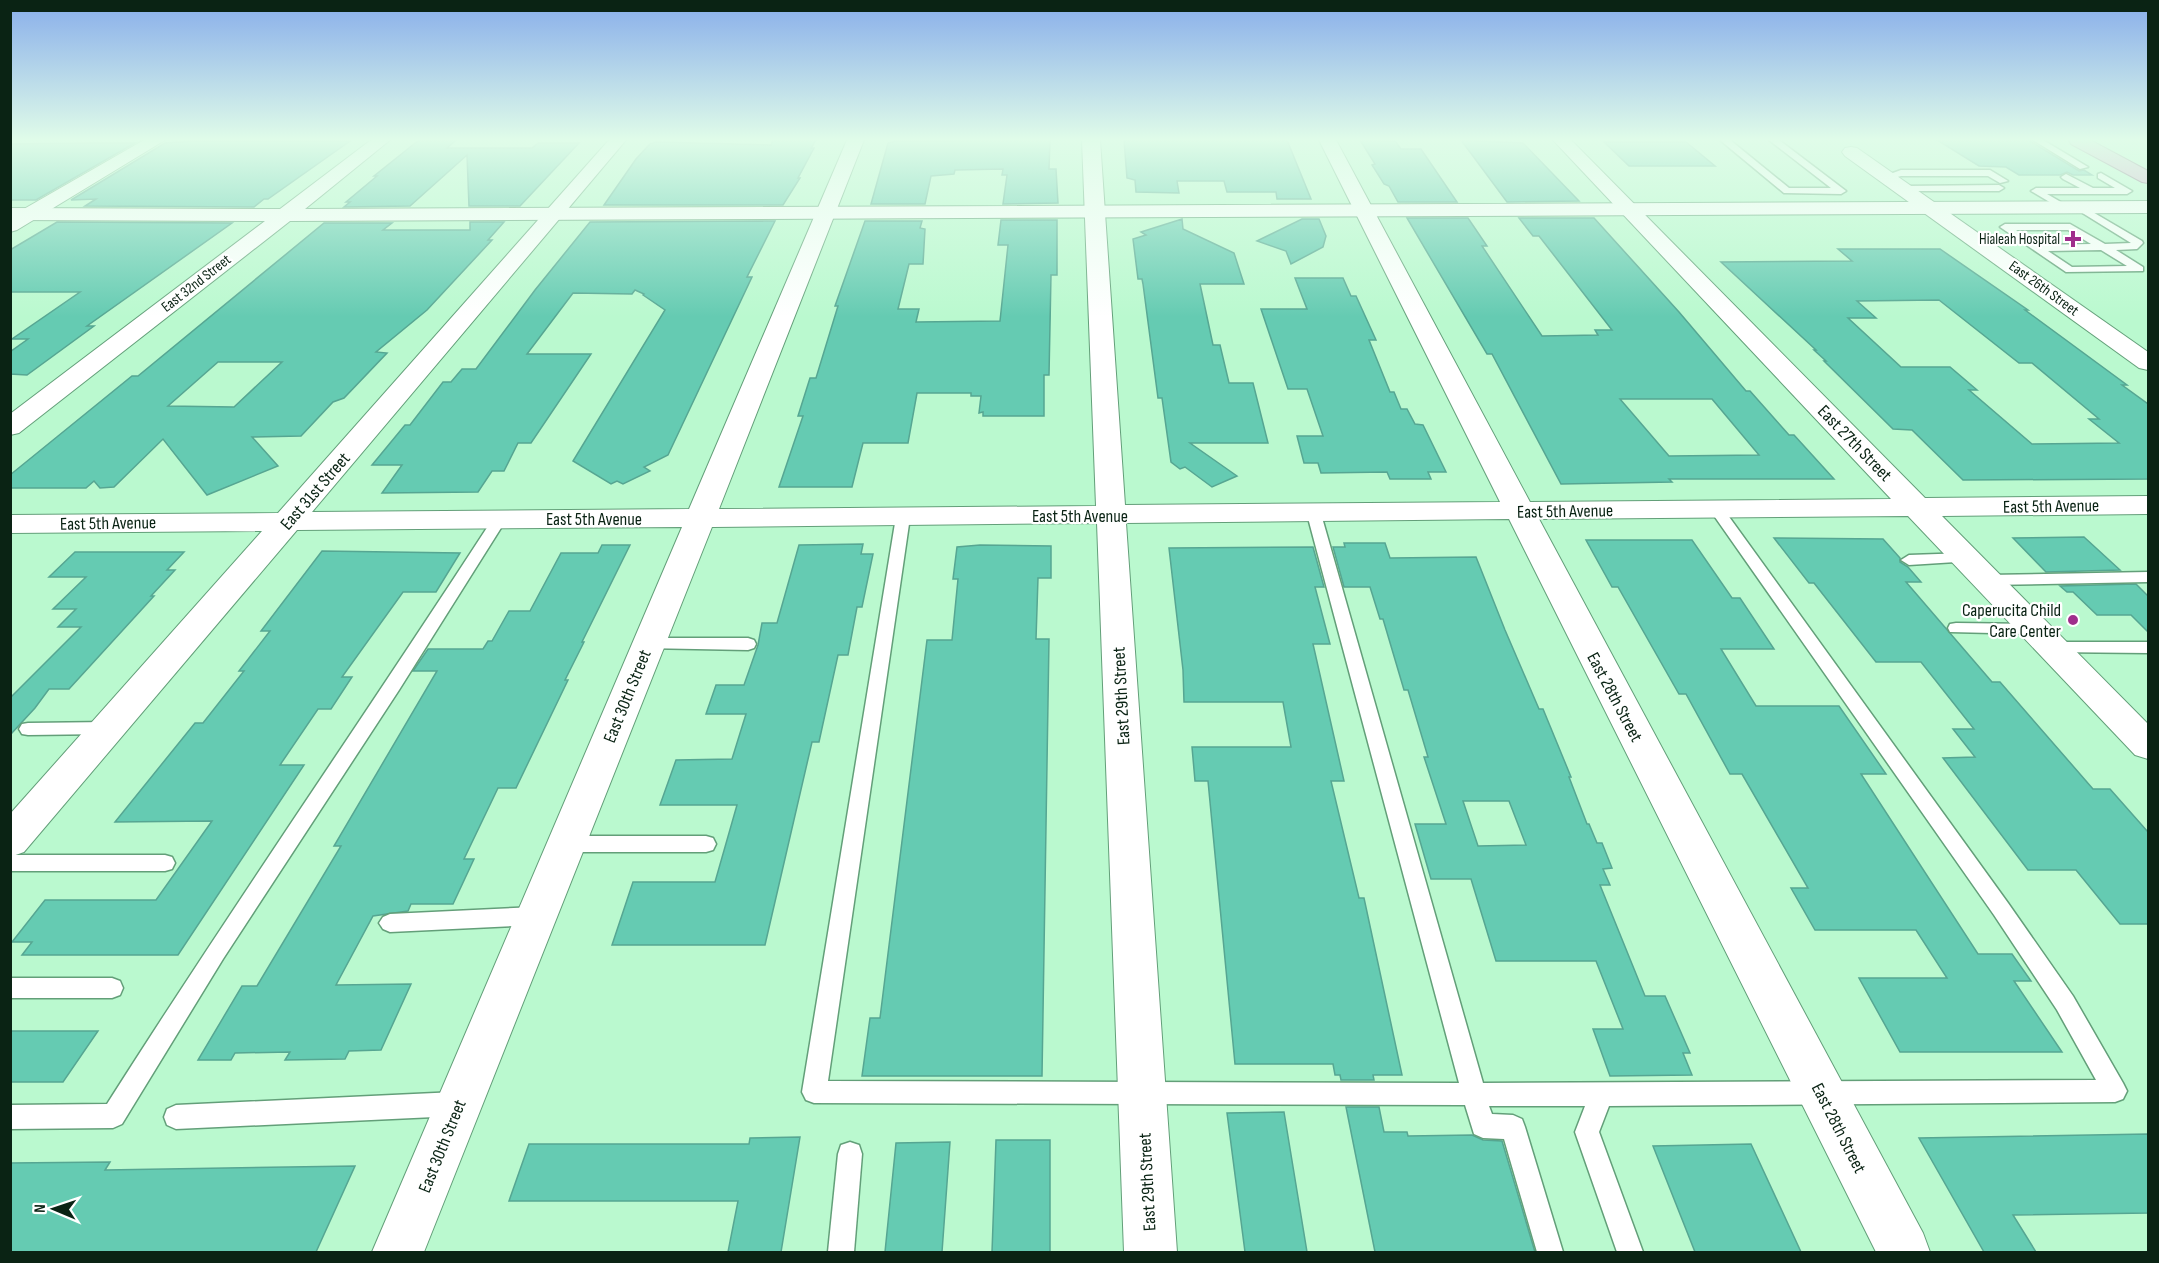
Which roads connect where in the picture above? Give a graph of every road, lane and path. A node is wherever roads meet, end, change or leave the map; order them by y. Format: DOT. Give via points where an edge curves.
graph roads {
  1 [pos="57,199"];
  2 [pos="303,199"];
  3 [pos="568,199"];
  4 [pos="832,199"];
  5 [pos="1094,199"];
  6 [pos="1357,199"];
  7 [pos="1619,199"];
  8 [pos="1919,199"];
  9 [pos="2053,199"];
  10 [pos="2105,199"];
  11 [pos="1931,207"];
  12 [pos="2071,207"];
  13 [pos="2120,207"];
  14 [pos="2148,207"];
  15 [pos="1629,209"];
  16 [pos="1363,210"];
  17 [pos="1095,212"];
  18 [pos="826,213"];
  19 [pos="10,214"];
  20 [pos="31,214"];
  21 [pos="555,214"];
  22 [pos="282,215"];
  23 [pos="10,226"];
  24 [pos="2143,245"];
  25 [pos="2104,247"];
  26 [pos="2036,248"];
  27 [pos="2148,363"];
  28 [pos="10,427"];
  29 [pos="2148,505"];
  30 [pos="1918,508"];
  31 [pos="1717,510"];
  32 [pos="1518,512"];
  33 [pos="1314,514"];
  34 [pos="1112,516"];
  35 [pos="903,517"];
  36 [pos="700,518"];
  37 [pos="499,520"];
  38 [pos="289,521"];
  39 [pos="10,524"];
  40 [pos="1967,558"];
  41 [pos="1909,560"];
  42 [pos="2148,577"];
  43 [pos="1988,580"];
  44 [pos="1956,628"];
  45 [pos="2035,628"];
  46 [pos="649,644"];
  47 [pos="748,644"];
  48 [pos="2054,648"];
  49 [pos="2148,648"];
  50 [pos="109,728"];
  51 [pos="28,729"];
  52 [pos="2148,745"];
  53 [pos="10,842"];
  54 [pos="566,844"];
  55 [pos="706,844"];
  56 [pos="10,863"];
  57 [pos="165,863"];
  58 [pos="537,916"];
  59 [pos="390,923"];
  60 [pos="10,988"];
  61 [pos="112,988"];
  62 [pos="1821,1092"];
  63 [pos="1143,1094"];
  64 [pos="1474,1094"];
  65 [pos="1601,1095"];
  66 [pos="459,1104"];
  67 [pos="10,1117"];
  68 [pos="176,1117"];
  69 [pos="850,1154"];
  70 [pos="398,1252"];
  71 [pos="841,1252"];
  72 [pos="1151,1252"];
  73 [pos="1550,1252"];
  74 [pos="1630,1252"];
  75 [pos="1904,1252"];
  1 -- 20 [label="street"];
  2 -- 22 [label="street, East 32nd Street"];
  3 -- 21 [label="street, East 31st Street"];
  4 -- 18 [label="street, East 30th Street"];
  5 -- 17 [label="street, East 29th Street"];
  6 -- 16 [label="street, East 28th Street"];
  7 -- 15 [label="street, East 27th Street"];
  8 -- 11 [label="street, East 26th Street"];
  9 -- 12 [label="lane"];
  10 -- 13 [label="lane"];
  11 -- 12 [label="street"];
  11 -- 15 [label="street"];
  11 -- 27 [label="street, East 26th Street"];
  12 -- 13 [label="street"];
  12 -- 24 [label="lane"];
  13 -- 14 [label="street"];
  15 -- 16 [label="street"];
  15 -- 30 [label="street, East 27th Street"];
  16 -- 17 [label="street"];
  16 -- 32 [label="street, East 28th Street"];
  17 -- 18 [label="street"];
  17 -- 34 [label="street, East 29th Street"];
  18 -- 21 [label="street"];
  18 -- 36 [label="street, East 30th Street"];
  19 -- 20 [label="street"];
  20 -- 22 [label="street"];
  20 -- 23 [label="street"];
  21 -- 22 [label="street"];
  21 -- 38 [label="street, East 31st Street"];
  22 -- 28 [label="street, East 32nd Street"];
  24 -- 25 [label="lane"];
  25 -- 26 [label="lane"];
  25 -- 26 [label="lane" via="2070,227 2005,227"];
  25 -- 26 [label="lane" via="2139,269 2070,270"];
  29 -- 30 [label="street, East 5th Avenue"];
  30 -- 31 [label="street, East 5th Avenue"];
  30 -- 40 [label="street, East 27th Street"];
  31 -- 32 [label="street, East 5th Avenue"];
  31 -- 62 [label="lane" via="2008,919 2065,1003 2115,1091"];
  32 -- 33 [label="street, East 5th Avenue"];
  32 -- 62 [label="street, East 28th Street"];
  33 -- 34 [label="street, East 5th Avenue"];
  33 -- 64 [label="lane"];
  34 -- 35 [label="street, East 5th Avenue"];
  34 -- 63 [label="street, East 29th Street"];
  35 -- 36 [label="street, East 5th Avenue"];
  35 -- 63 [label="lane" via="814,1092"];
  36 -- 37 [label="street, East 5th Avenue"];
  36 -- 46 [label="street, East 30th Street"];
  37 -- 38 [label="street, East 5th Avenue"];
  37 -- 67 [label="lane" via="214,952 113,1116"];
  38 -- 39 [label="street, East 5th Avenue"];
  38 -- 50 [label="street, East 31st Street"];
  40 -- 41 [label="lane"];
  40 -- 43 [label="street, East 27th Street"];
  42 -- 43 [label="lane"];
  43 -- 45 [label="street, East 27th Street"];
  44 -- 45 [label="lane"];
  45 -- 48 [label="street, East 27th Street"];
  46 -- 47 [label="lane"];
  46 -- 54 [label="street, East 30th Street"];
  48 -- 49 [label="lane"];
  48 -- 52 [label="street, East 27th Street"];
  50 -- 51 [label="lane"];
  50 -- 53 [label="street, East 31st Street"];
  54 -- 55 [label="lane"];
  54 -- 58 [label="street, East 30th Street"];
  56 -- 57 [label="lane"];
  58 -- 59 [label="lane"];
  58 -- 66 [label="street, East 30th Street"];
  60 -- 61 [label="lane"];
  62 -- 65 [label="lane"];
  62 -- 75 [label="street, East 28th Street"];
  63 -- 64 [label="lane"];
  63 -- 72 [label="street, East 29th Street"];
  64 -- 65 [label="lane"];
  64 -- 73 [label="lane" via="1483,1126 1513,1127"];
  65 -- 74 [label="lane" via="1587,1132"];
  66 -- 68 [label="lane"];
  66 -- 70 [label="street, East 30th Street"];
  69 -- 71 [label="lane"];
}
